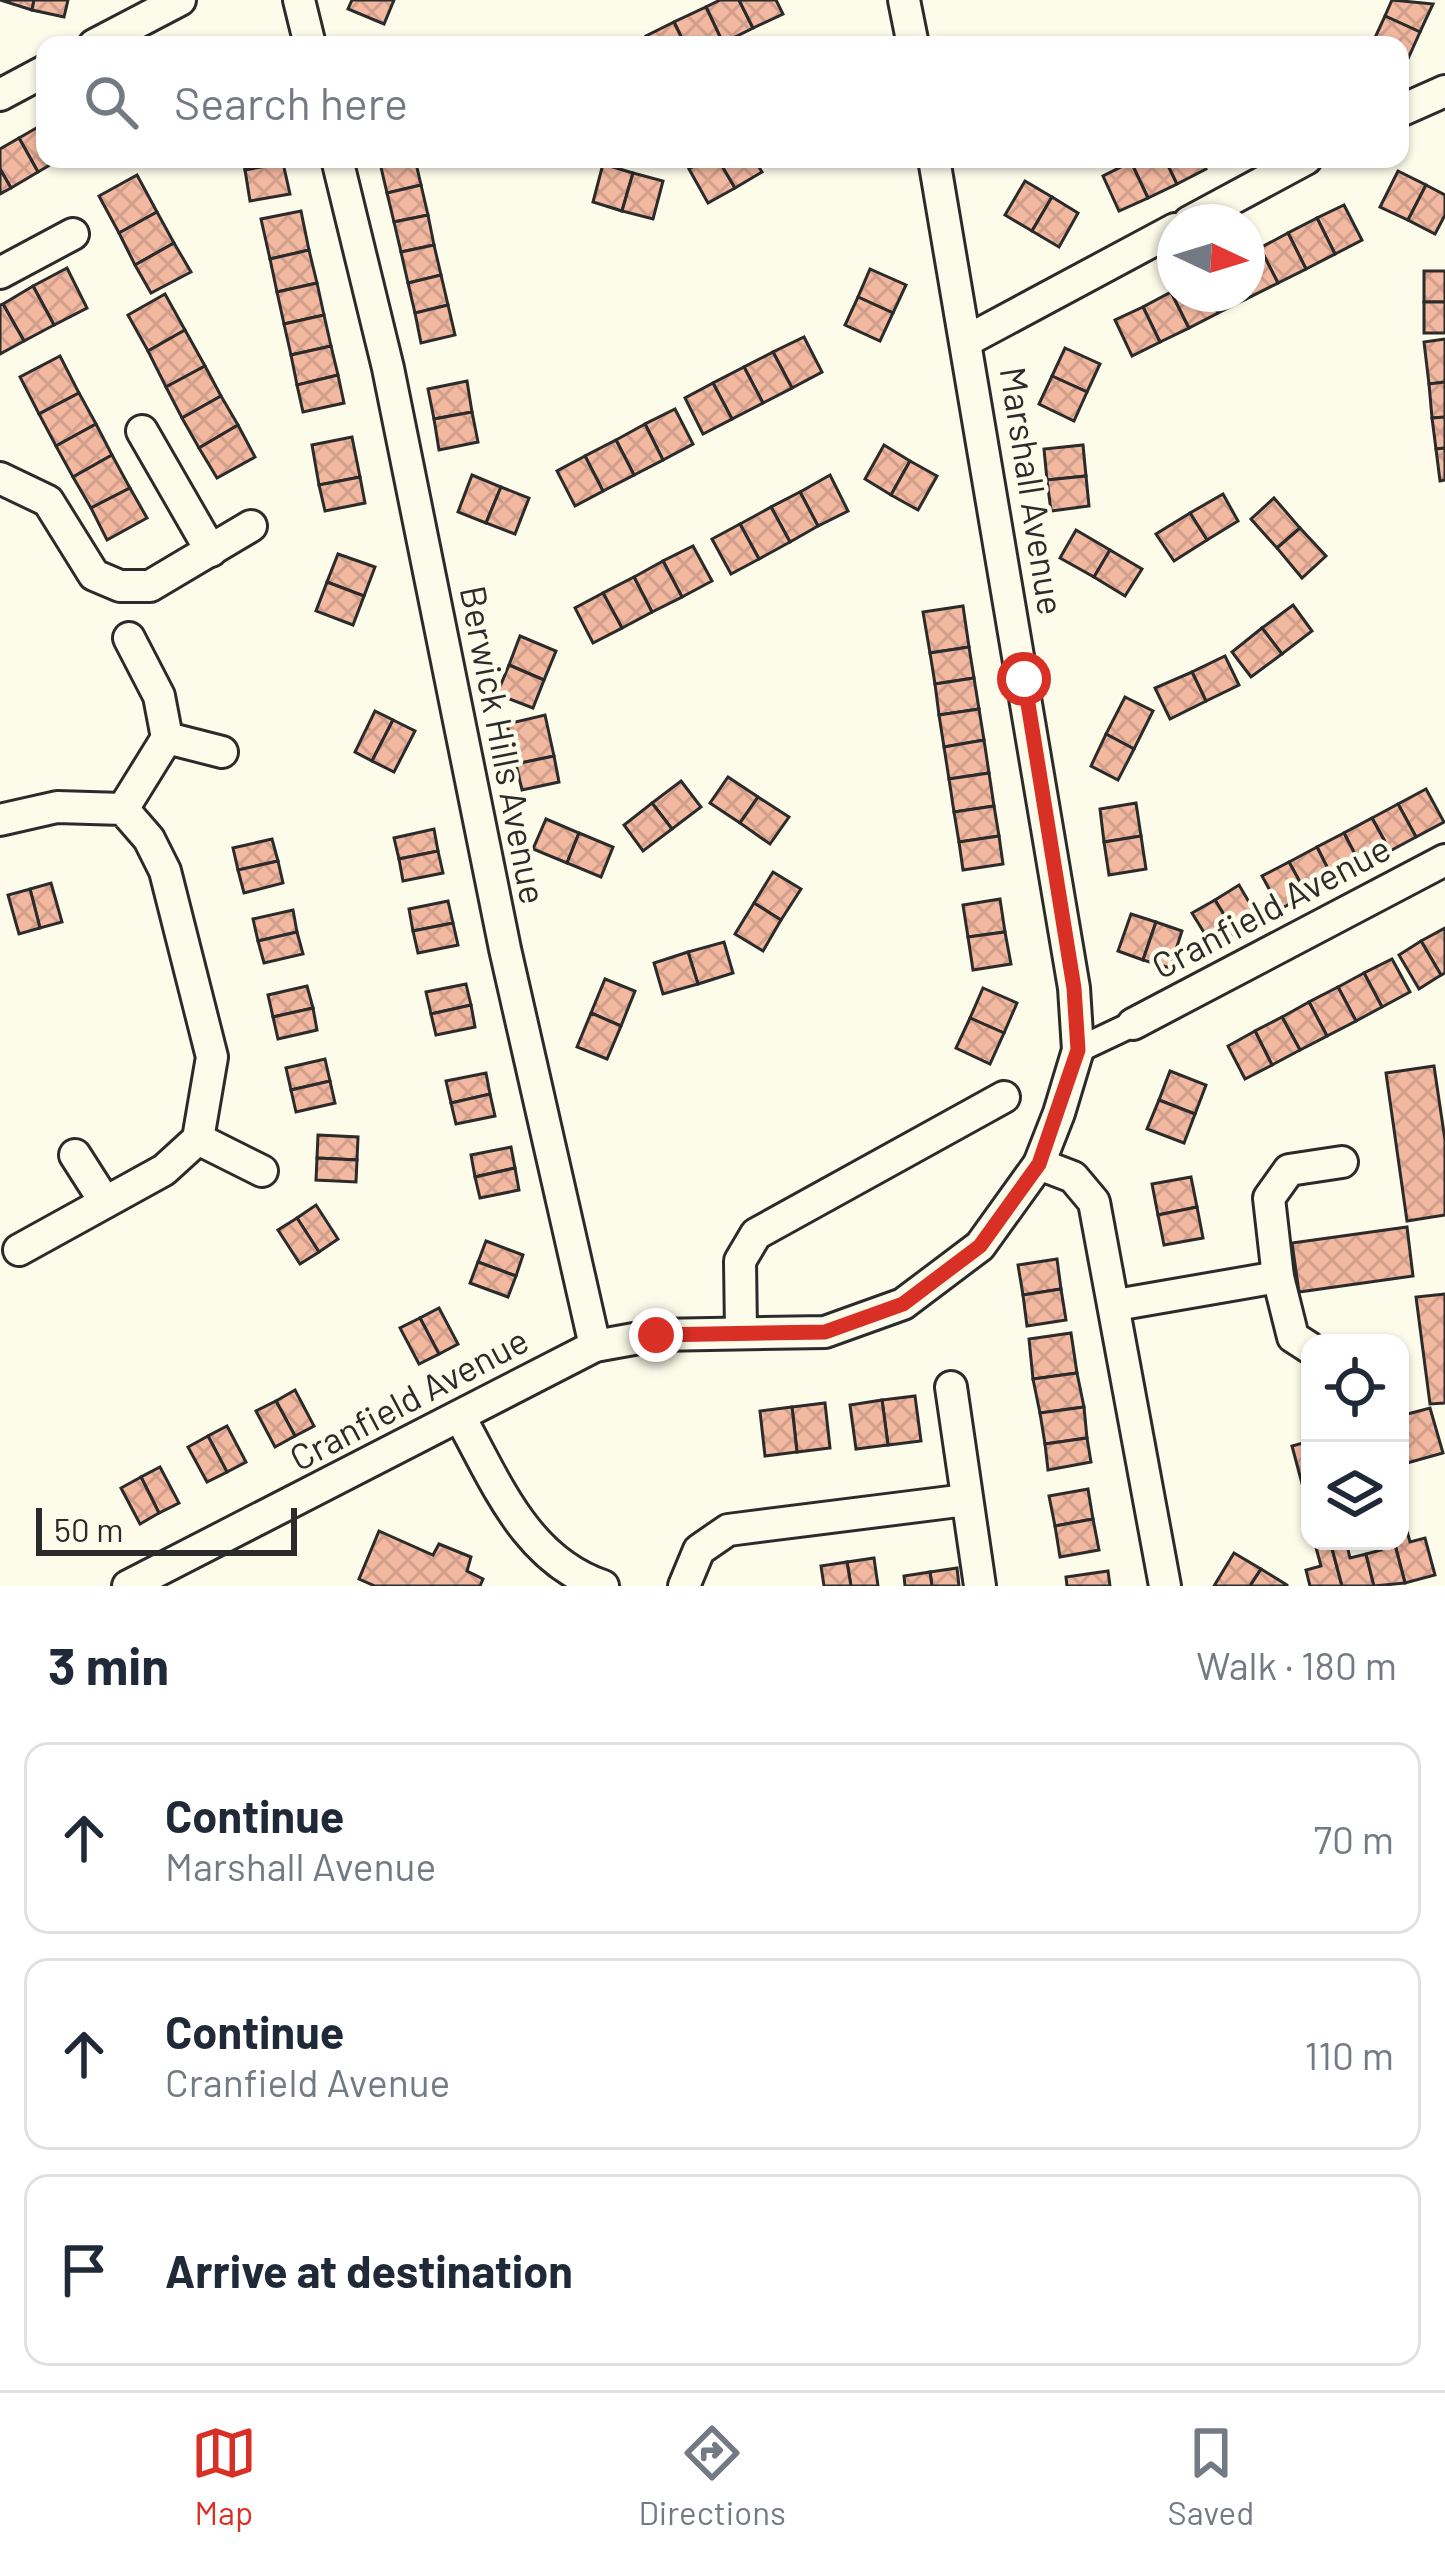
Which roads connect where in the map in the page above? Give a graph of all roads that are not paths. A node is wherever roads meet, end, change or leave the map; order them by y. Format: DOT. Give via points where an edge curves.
graph roads {
  1 [pos="180,0"];
  2 [pos="298,0"];
  3 [pos="904,0"];
  4 [pos="111,36"];
  5 [pos="308,36"];
  6 [pos="911,36"];
  7 [pos="36,75"];
  8 [pos="1445,91"];
  9 [pos="1,92"];
  10 [pos="1409,107"];
  11 [pos="339,168"];
  12 [pos="936,168"];
  13 [pos="1289,168"];
  14 [pos="1222,204"];
  15 [pos="73,234"];
  16 [pos="1157,240"];
  17 [pos="0,273"];
  18 [pos="968,340"];
  19 [pos="142,430"];
  20 [pos="0,478"];
  21 [pos="250,526"];
  22 [pos="211,551"];
  23 [pos="129,638"];
  24 [pos="167,738"];
  25 [pos="222,752"];
  26 [pos="123,809"];
  27 [pos="0,820"];
  28 [pos="1445,860"];
  29 [pos="1133,1024"];
  30 [pos="1078,1050"];
  31 [pos="1004,1096"];
  32 [pos="198,1139"];
  33 [pos="75,1155"];
  34 [pos="1342,1162"];
  35 [pos="1039,1164"];
  36 [pos="262,1171"];
  37 [pos="105,1202"];
  38 [pos="19,1250"];
  39 [pos="1278,1277"];
  40 [pos="1116,1305"];
  41 [pos="741,1331"];
  42 [pos="1301,1342"];
  43 [pos="595,1346"];
  44 [pos="951,1387"];
  45 [pos="460,1417"];
  46 [pos="966,1500"];
  47 [pos="128,1586"];
  48 [pos="603,1586"];
  49 [pos="684,1586"];
  50 [pos="980,1586"];
  51 [pos="1165,1586"];
  1 -- 4 [label="street"];
  2 -- 5 [label="street"];
  3 -- 6 [label="street"];
  7 -- 9 [label="street"];
  8 -- 10 [label="street"];
  11 -- 43 [label="street, Berwick Hills Avenue"];
  12 -- 18 [label="street, Marshall Avenue"];
  13 -- 14 [label="street"];
  15 -- 17 [label="street"];
  16 -- 18 [label="street"];
  18 -- 30 [label="street, Marshall Avenue"];
  19 -- 22 [label="street"];
  20 -- 22 [label="street" via="48,501 94,575 120,586 150,586"];
  21 -- 22 [label="street"];
  23 -- 24 [label="street" via="159,696"];
  24 -- 25 [label="street"];
  24 -- 26 [label="street"];
  26 -- 27 [label="street" via="57,807"];
  26 -- 32 [label="street" via="165,871 212,1057"];
  28 -- 29 [label="street, Cranfield Avenue"];
  29 -- 30 [label="street"];
  30 -- 35 [label="street, Cranfield Avenue"];
  31 -- 41 [label="street" via="756,1234 740,1261"];
  32 -- 36 [label="street"];
  32 -- 37 [label="street" via="164,1170"];
  33 -- 37 [label="street"];
  34 -- 39 [label="street" via="1289,1170 1269,1198"];
  35 -- 40 [label="street" via="1073,1178 1094,1202"];
  35 -- 41 [label="street, Cranfield Avenue" via="980,1246 903,1304 825,1332"];
  37 -- 38 [label="street"];
  39 -- 40 [label="street"];
  39 -- 42 [label="street"];
  40 -- 51 [label="street"];
  41 -- 43 [label="street, Cranfield Avenue"];
  43 -- 45 [label="street, Cranfield Avenue"];
  44 -- 46 [label="street"];
  45 -- 47 [label="street, Cranfield Avenue"];
  45 -- 48 [label="street" via="522,1529 564,1572"];
  46 -- 49 [label="street" via="728,1530 699,1550"];
  46 -- 50 [label="street"];
}
